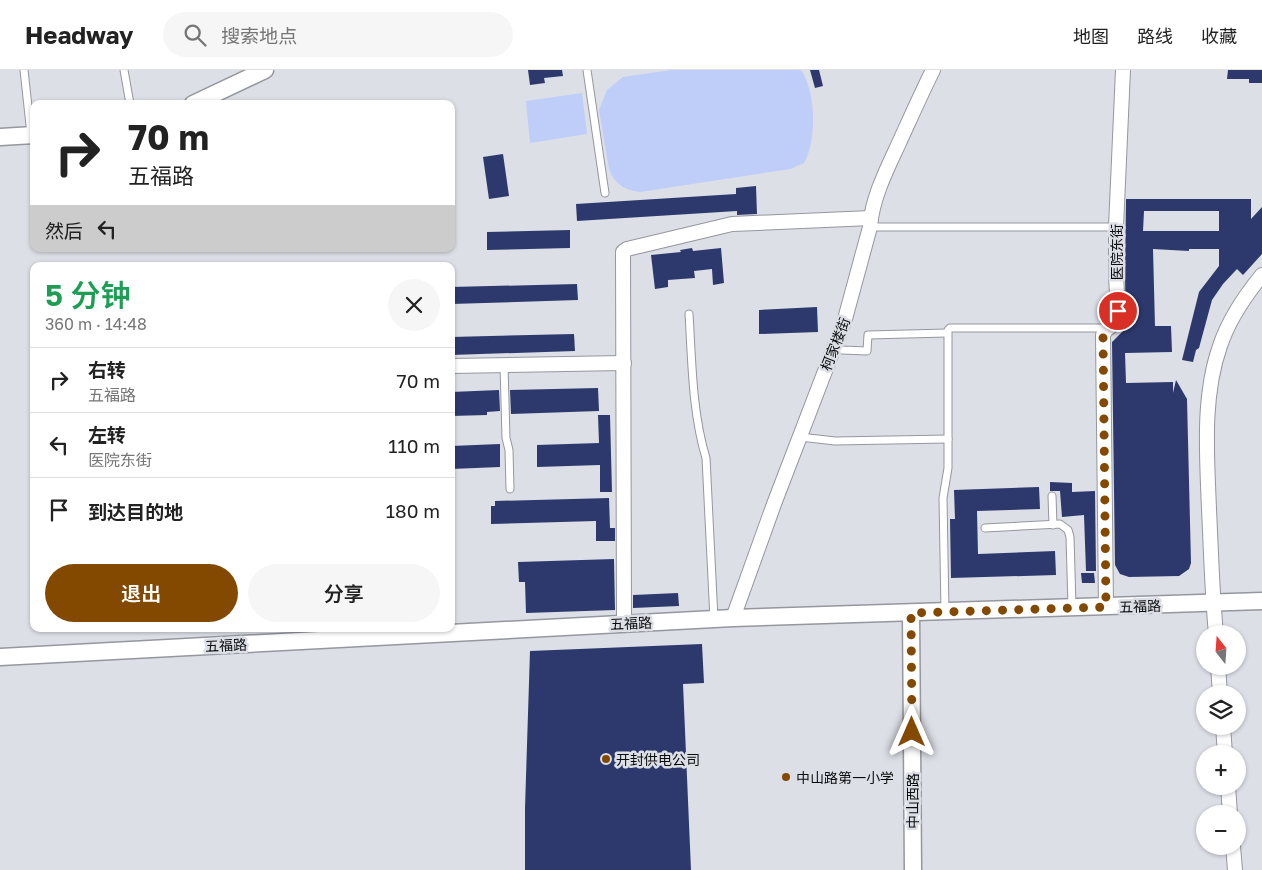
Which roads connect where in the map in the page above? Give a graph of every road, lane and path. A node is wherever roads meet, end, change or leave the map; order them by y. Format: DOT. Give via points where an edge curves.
graph roads {
  1 [pos="24,70"];
  2 [pos="124,70"];
  3 [pos="265,70"];
  4 [pos="587,70"];
  5 [pos="932,70"];
  6 [pos="1122,70"];
  7 [pos="129,100"];
  8 [pos="201,100"];
  9 [pos="30,120"];
  10 [pos="30,136"];
  11 [pos="0,137"];
  12 [pos="605,193"];
  13 [pos="871,222"];
  14 [pos="1116,226"];
  15 [pos="1262,275"];
  16 [pos="688,314"];
  17 [pos="1108,328"];
  18 [pos="947,333"];
  19 [pos="834,348"];
  20 [pos="624,363"];
  21 [pos="504,365"];
  22 [pos="455,366"];
  23 [pos="800,437"];
  24 [pos="948,438"];
  25 [pos="510,489"];
  26 [pos="1052,496"];
  27 [pos="1053,525"];
  28 [pos="985,528"];
  29 [pos="1262,601"];
  30 [pos="1213,604"];
  31 [pos="1106,607"];
  32 [pos="1072,608"];
  33 [pos="945,611"];
  34 [pos="911,613"];
  35 [pos="733,618"];
  36 [pos="714,619"];
  37 [pos="624,623"];
  38 [pos="1215,625"];
  39 [pos="0,657"];
  40 [pos="1234,855"];
  41 [pos="913,870"];
  42 [pos="1235,870"];
  1 -- 9 [label="lane"];
  2 -- 7 [label="lane"];
  3 -- 8 [label="street"];
  4 -- 12 [label="lane"];
  5 -- 13 [label="street, 柯家楼街" via="887,169"];
  6 -- 14 [label="street, 医院东街"];
  10 -- 11 [label="street"];
  13 -- 14 [label="lane"];
  13 -- 19 [label="street, 柯家楼街" via="845,320"];
  13 -- 20 [label="street" via="732,224 627,249 623,252"];
  14 -- 17 [label="street, 医院东街" via="1118,311 1117,320"];
  15 -- 30 [label="street" via="1229,322 1210,388 1208,464"];
  16 -- 36 [label="lane" via="699,431 706,458"];
  17 -- 18 [label="lane" via="950,328"];
  17 -- 31 [label="street, 医院东街" via="1103,335"];
  18 -- 19 [label="lane" via="868,335 867,351"];
  18 -- 24 [label="lane"];
  19 -- 23 [label="street, 柯家楼街"];
  20 -- 21 [label="street"];
  20 -- 37 [label="street"];
  21 -- 22 [label="street"];
  21 -- 25 [label="lane"];
  23 -- 24 [label="lane" via="835,442"];
  23 -- 35 [label="street, 柯家楼街"];
  24 -- 33 [label="lane" via="944,498"];
  26 -- 27 [label="lane"];
  27 -- 28 [label="lane"];
  27 -- 32 [label="lane" via="1066,527 1070,537"];
  29 -- 30 [label="street, 五福路"];
  30 -- 31 [label="street, 五福路"];
  30 -- 38 [label="street"];
  31 -- 32 [label="street, 五福路"];
  32 -- 33 [label="street, 五福路"];
  33 -- 34 [label="street, 五福路"];
  34 -- 35 [label="street, 五福路"];
  34 -- 41 [label="street, 中山西路"];
  35 -- 36 [label="street, 五福路"];
  36 -- 37 [label="street, 五福路"];
  37 -- 39 [label="street, 五福路"];
  40 -- 42 [label="street"];
}
